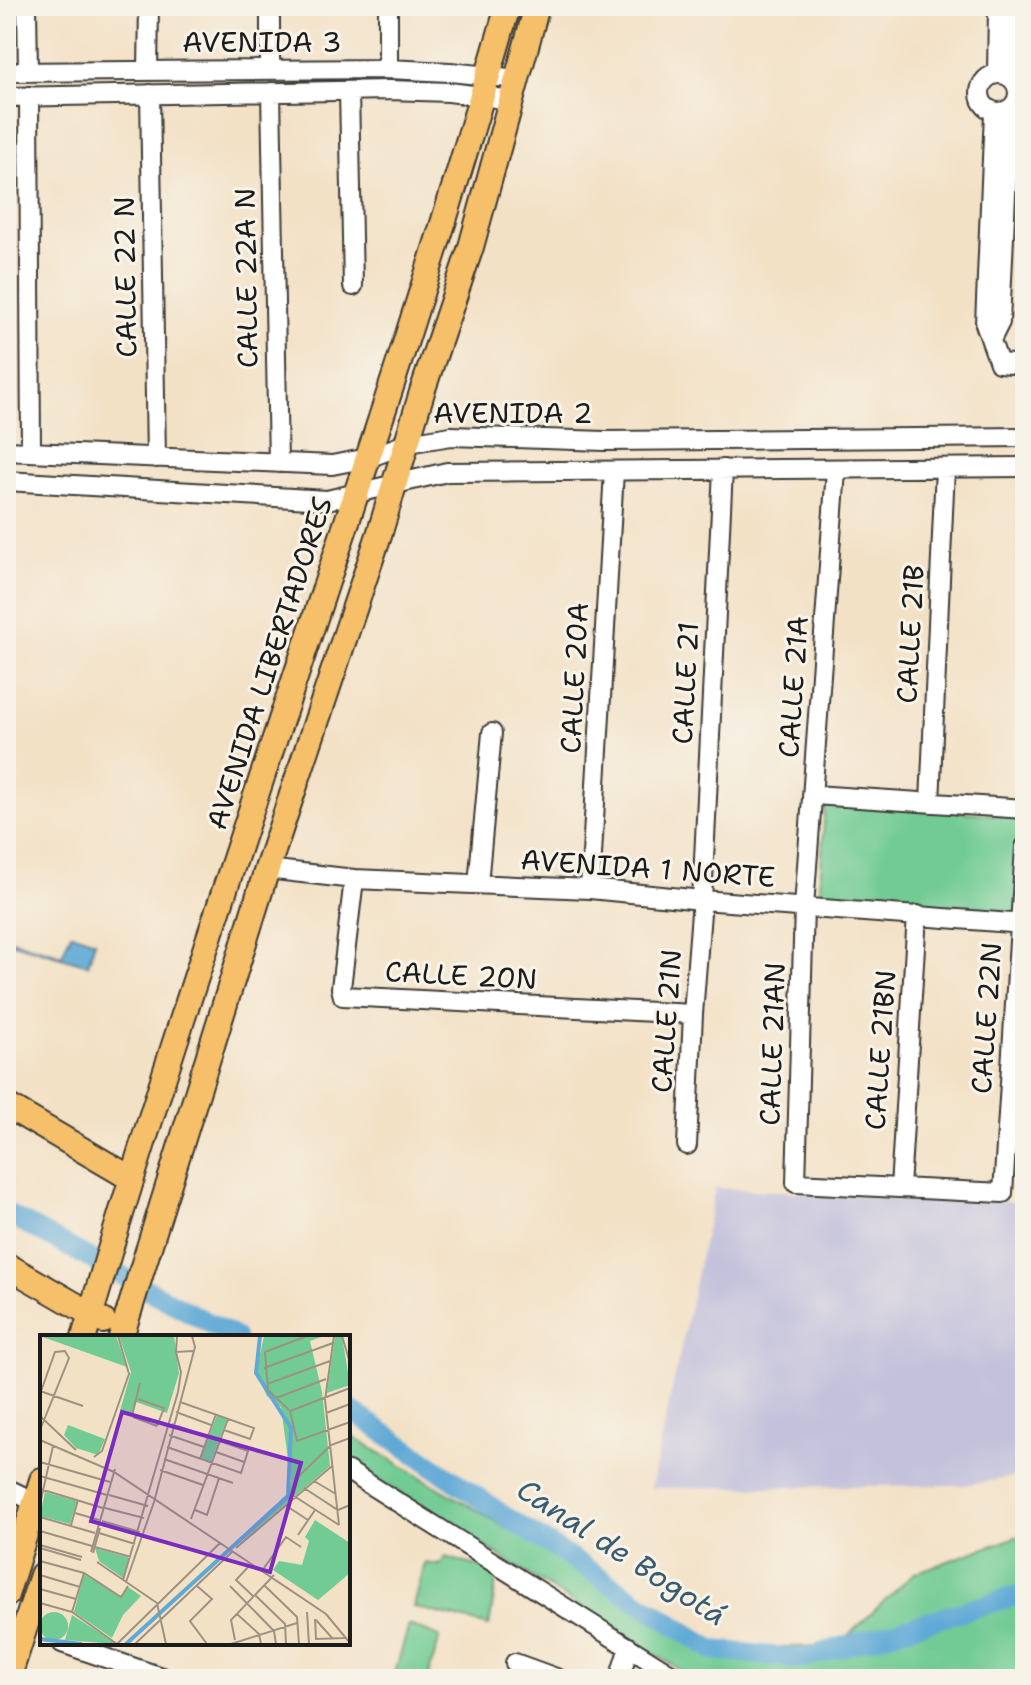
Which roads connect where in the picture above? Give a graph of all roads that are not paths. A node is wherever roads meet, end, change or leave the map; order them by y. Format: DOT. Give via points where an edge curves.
graph roads {
  1 [pos="27,6"];
  2 [pos="149,6"];
  3 [pos="270,6"];
  4 [pos="388,6"];
  5 [pos="508,6"];
  6 [pos="537,6"];
  7 [pos="998,6"];
  8 [pos="1013,6"];
  9 [pos="388,69"];
  10 [pos="270,70"];
  11 [pos="148,71"];
  12 [pos="6,72"];
  13 [pos="28,72"];
  14 [pos="1003,76"];
  15 [pos="484,87"];
  16 [pos="515,90"];
  17 [pos="349,91"];
  18 [pos="271,92"];
  19 [pos="150,94"];
  20 [pos="29,96"];
  21 [pos="6,97"];
  22 [pos="1012,102"];
  23 [pos="353,286"];
  24 [pos="1025,365"];
  25 [pos="1025,437"];
  26 [pos="408,443"];
  27 [pos="6,451"];
  28 [pos="31,452"];
  29 [pos="156,458"];
  30 [pos="368,458"];
  31 [pos="278,463"];
  32 [pos="1025,467"];
  33 [pos="945,468"];
  34 [pos="723,469"];
  35 [pos="836,470"];
  36 [pos="614,471"];
  37 [pos="6,481"];
  38 [pos="396,485"];
  39 [pos="355,495"];
  40 [pos="492,733"];
  41 [pos="814,795"];
  42 [pos="930,803"];
  43 [pos="1025,809"];
  44 [pos="1025,847"];
  45 [pos="267,869"];
  46 [pos="354,879"];
  47 [pos="478,884"];
  48 [pos="590,889"];
  49 [pos="702,900"];
  50 [pos="804,907"];
  51 [pos="917,915"];
  52 [pos="1022,924"];
  53 [pos="693,1014"];
  54 [pos="6,1105"];
  55 [pos="687,1145"];
  56 [pos="130,1184"];
  57 [pos="900,1188"];
  58 [pos="6,1265"];
  59 [pos="90,1317"];
  60 [pos="126,1330"];
  61 [pos="350,1472"];
  62 [pos="6,1488"];
  63 [pos="34,1493"];
  64 [pos="6,1557"];
  65 [pos="40,1588"];
  66 [pos="6,1595"];
  67 [pos="33,1633"];
  68 [pos="68,1645"];
  69 [pos="629,1647"];
  70 [pos="515,1663"];
  71 [pos="8,1679"];
  72 [pos="167,1679"];
  73 [pos="559,1679"];
  74 [pos="619,1679"];
  75 [pos="679,1679"];
  1 -- 13 [label="street"];
  2 -- 11 [label="street"];
  3 -- 10 [label="street"];
  4 -- 9 [label="street"];
  5 -- 15 [label="main road, AVENIDA LIBERTADORES"];
  6 -- 16 [label="main road"];
  7 -- 14 [label="street"];
  8 -- 14 [label="street"];
  9 -- 10 [label="street, AVENIDA 3"];
  9 -- 15 [label="street, AVENIDA 3" via="450,72"];
  10 -- 11 [label="street, AVENIDA 3"];
  11 -- 13 [label="street, AVENIDA 3"];
  12 -- 13 [label="street, AVENIDA 3"];
  14 -- 22 [label="street" via="1017,87"];
  14 -- 22 [label="street" via="985,80 980,92 984,104"];
  15 -- 16 [label="street, AVENIDA 3"];
  15 -- 17 [label="street, AVENIDA 3"];
  15 -- 30 [label="main road, AVENIDA LIBERTADORES"];
  16 -- 26 [label="main road"];
  17 -- 18 [label="street, AVENIDA 3"];
  17 -- 23 [label="street"];
  18 -- 19 [label="street, AVENIDA 3"];
  18 -- 31 [label="street, CALLE 22A N"];
  19 -- 20 [label="street, AVENIDA 3"];
  19 -- 29 [label="street, CALLE 22 N"];
  20 -- 21 [label="street, AVENIDA 3"];
  20 -- 28 [label="street"];
  22 -- 24 [label="street" via="1000,322 991,340 999,363"];
  25 -- 26 [label="street, AVENIDA 2" via="605,441 451,436"];
  26 -- 30 [label="street, AVENIDA 2"];
  26 -- 38 [label="main road"];
  27 -- 28 [label="street, AVENIDA 2"];
  28 -- 29 [label="street, AVENIDA 2"];
  29 -- 31 [label="street, AVENIDA 2"];
  30 -- 31 [label="street, AVENIDA 2" via="332,465"];
  30 -- 39 [label="main road, AVENIDA LIBERTADORES"];
  32 -- 33 [label="street, AVENIDA 2"];
  33 -- 35 [label="street, AVENIDA 2"];
  33 -- 42 [label="street, CALLE 21B"];
  34 -- 35 [label="street, AVENIDA 2"];
  34 -- 36 [label="street, AVENIDA 2"];
  34 -- 49 [label="street, CALLE 21"];
  35 -- 41 [label="street, CALLE 21A"];
  36 -- 38 [label="street, AVENIDA 2" via="447,472"];
  36 -- 48 [label="street, CALLE 20A"];
  37 -- 39 [label="street, AVENIDA 2" via="327,500"];
  38 -- 39 [label="street, AVENIDA 2"];
  38 -- 45 [label="main road"];
  39 -- 56 [label="main road, AVENIDA LIBERTADORES"];
  40 -- 47 [label="street"];
  41 -- 42 [label="street"];
  41 -- 50 [label="street, CALLE 21A"];
  42 -- 43 [label="street"];
  44 -- 52 [label="street, CALLE 22N"];
  45 -- 46 [label="street, AVENIDA 1 NORTE"];
  45 -- 60 [label="main road"];
  46 -- 47 [label="street, AVENIDA 1 NORTE"];
  46 -- 53 [label="street, CALLE 20N" via="343,996"];
  47 -- 48 [label="street, AVENIDA 1 NORTE"];
  48 -- 49 [label="street, AVENIDA 1 NORTE"];
  49 -- 50 [label="street, AVENIDA 1 NORTE"];
  49 -- 53 [label="street, CALLE 21N"];
  50 -- 51 [label="street, AVENIDA 1 NORTE"];
  50 -- 57 [label="street, CALLE 21AN" via="796,1183"];
  51 -- 52 [label="street, AVENIDA 1 NORTE"];
  51 -- 57 [label="street, CALLE 21BN"];
  52 -- 57 [label="street, CALLE 22N" via="1003,1193"];
  53 -- 55 [label="street, CALLE 21N"];
  54 -- 56 [label="main road"];
  56 -- 59 [label="main road, AVENIDA LIBERTADORES"];
  58 -- 59 [label="main road"];
  59 -- 60 [label="main road"];
  61 -- 69 [label="street"];
  62 -- 63 [label="street"];
  63 -- 64 [label="street"];
  63 -- 66 [label="main road"];
  65 -- 67 [label="main road"];
  67 -- 71 [label="main road"];
  68 -- 72 [label="street"];
  69 -- 74 [label="street"];
  69 -- 75 [label="street"];
  70 -- 73 [label="street"];
}
